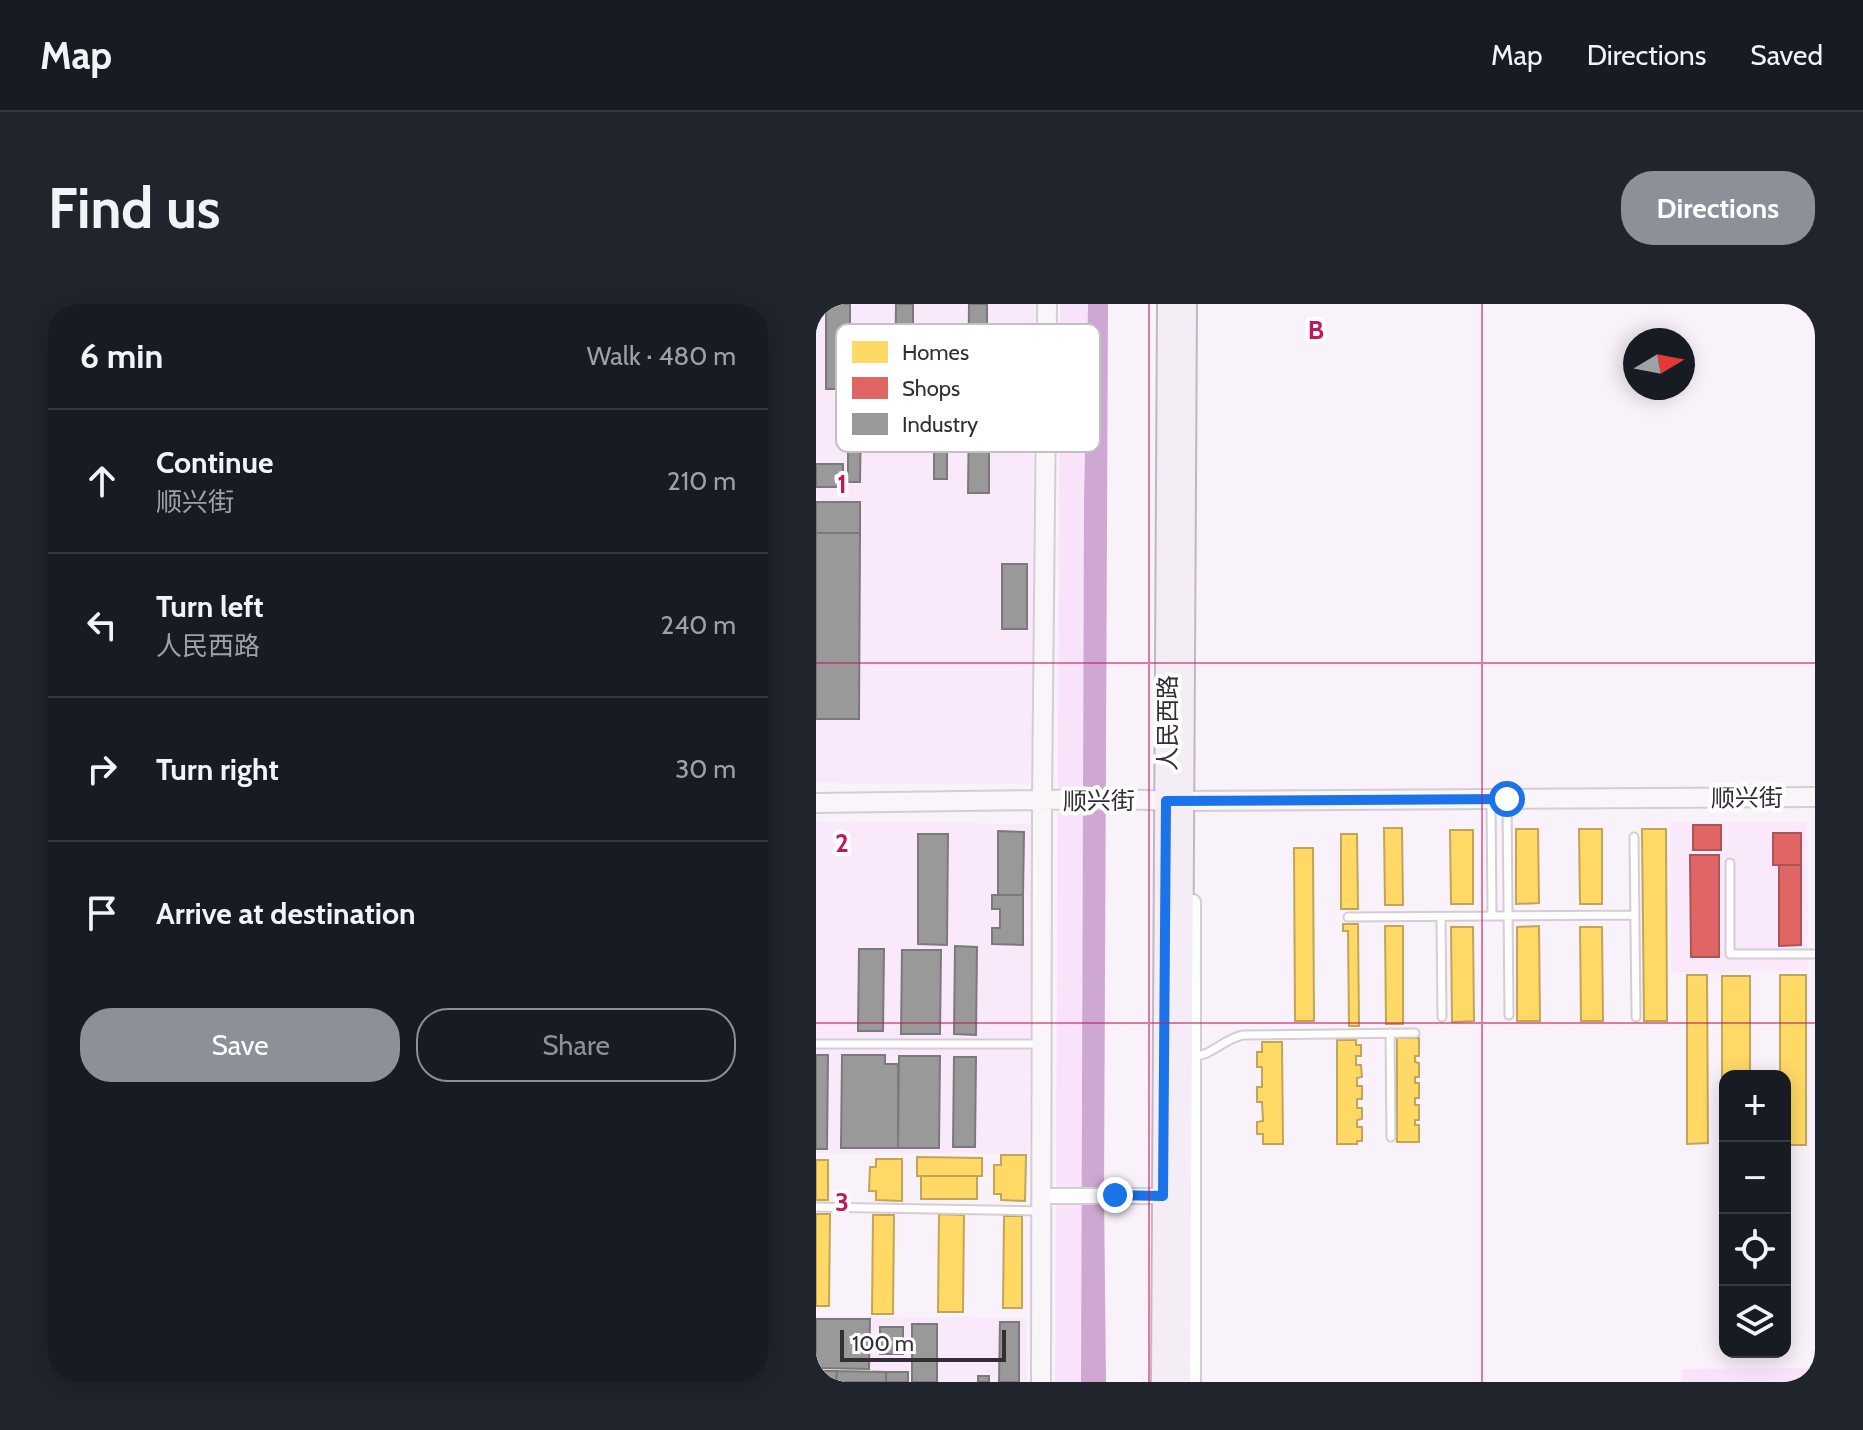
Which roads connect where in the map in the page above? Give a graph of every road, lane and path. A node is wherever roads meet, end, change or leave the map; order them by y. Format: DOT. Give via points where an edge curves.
graph roads {
  1 [pos="1047,304"];
  2 [pos="1169,304"];
  3 [pos="1185,304"];
  4 [pos="1047,324"];
  5 [pos="1046,452"];
  6 [pos="1815,797"];
  7 [pos="1499,799"];
  8 [pos="1042,800"];
  9 [pos="1180,801"];
  10 [pos="816,803"];
  11 [pos="1634,837"];
  12 [pos="1730,863"];
  13 [pos="1635,915"];
  14 [pos="1492,916"];
  15 [pos="1508,916"];
  16 [pos="1348,917"];
  17 [pos="1441,917"];
  18 [pos="1815,954"];
  19 [pos="1509,1015"];
  20 [pos="1442,1017"];
  21 [pos="1636,1017"];
  22 [pos="1390,1033"];
  23 [pos="1415,1033"];
  24 [pos="816,1044"];
  25 [pos="1041,1044"];
  26 [pos="1186,1057"];
  27 [pos="1391,1137"];
  28 [pos="1163,1196"];
  29 [pos="1041,1204"];
  30 [pos="816,1207"];
  31 [pos="1041,1382"];
  32 [pos="1163,1382"];
  33 [pos="1179,1382"];
  34 [pos="1193,1382"];
  1 -- 4 [label="street"];
  2 -- 9 [label="main road, 人民西路"];
  3 -- 9 [label="main road, 人民西路"];
  5 -- 8 [label="street"];
  6 -- 7 [label="street, 顺兴街"];
  7 -- 9 [label="street, 顺兴街"];
  7 -- 14 [label="lane"];
  7 -- 15 [label="lane"];
  8 -- 9 [label="street, 顺兴街"];
  8 -- 10 [label="street, 顺兴街"];
  8 -- 25 [label="street"];
  9 -- 26 [label="main road, 人民西路"];
  9 -- 28 [label="main road, 人民西路"];
  11 -- 13 [label="lane"];
  12 -- 18 [label="lane" via="1730,954"];
  13 -- 15 [label="lane"];
  13 -- 21 [label="lane"];
  14 -- 15 [label="lane"];
  14 -- 17 [label="lane"];
  15 -- 19 [label="lane"];
  16 -- 17 [label="lane"];
  17 -- 20 [label="lane"];
  22 -- 23 [label="lane"];
  22 -- 26 [label="lane" via="1243,1035 1212,1052"];
  22 -- 27 [label="lane"];
  24 -- 25 [label="lane"];
  25 -- 29 [label="street"];
  26 -- 33 [label="main road, 人民西路"];
  26 -- 34 [label="street"];
  28 -- 29 [label="street" via="1076,1195"];
  28 -- 32 [label="main road, 人民西路"];
  29 -- 30 [label="lane"];
  29 -- 31 [label="street"];
}
